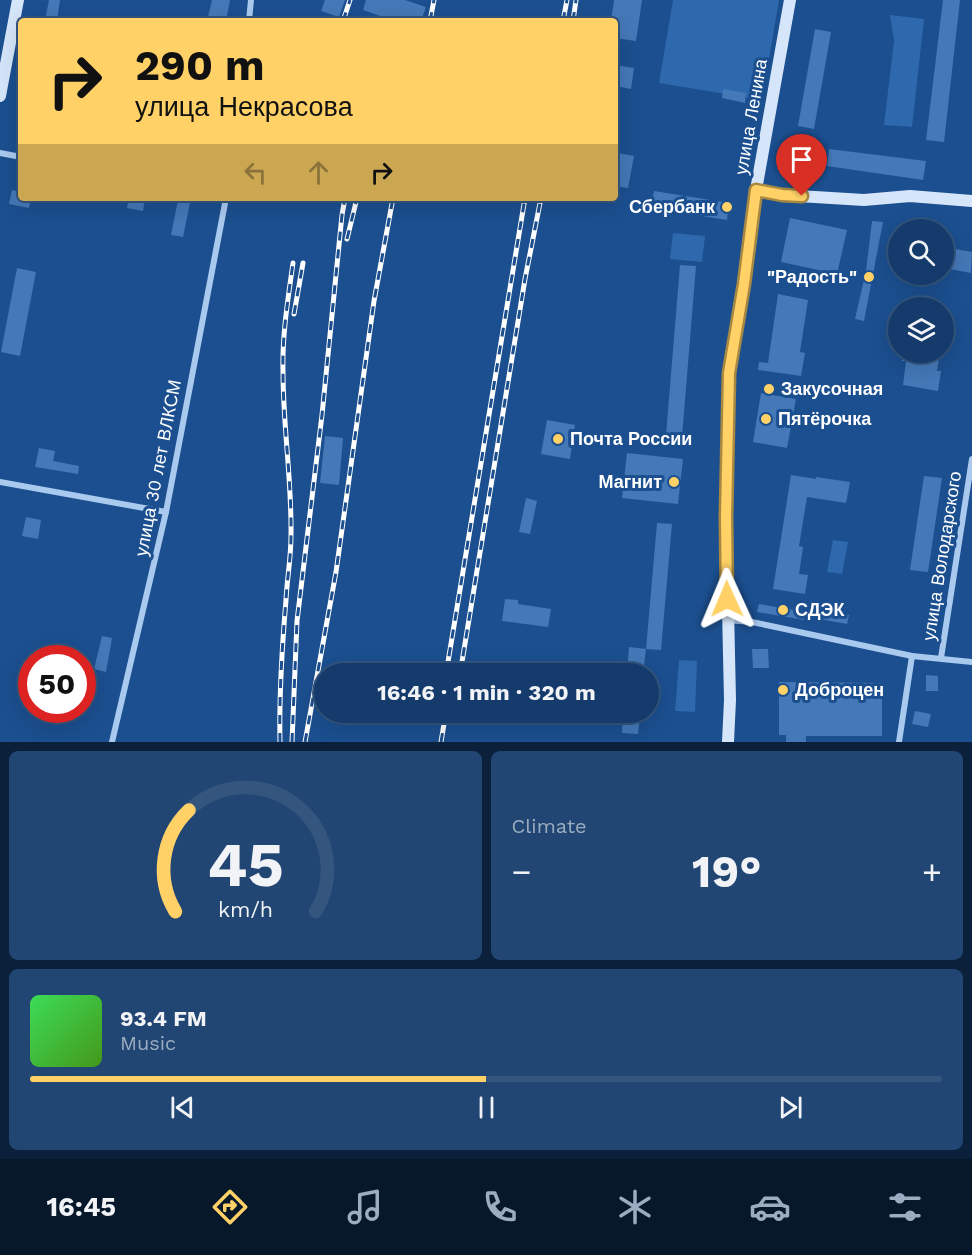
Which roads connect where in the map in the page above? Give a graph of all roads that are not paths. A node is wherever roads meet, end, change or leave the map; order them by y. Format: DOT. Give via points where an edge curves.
graph roads {
  1 [pos="18,0"];
  2 [pos="251,0"];
  3 [pos="790,0"];
  4 [pos="249,18"];
  5 [pos="0,96"];
  6 [pos="0,153"];
  7 [pos="18,156"];
  8 [pos="756,190"];
  9 [pos="225,201"];
  10 [pos="972,201"];
  11 [pos="972,459"];
  12 [pos="0,482"];
  13 [pos="166,512"];
  14 [pos="727,620"];
  15 [pos="912,656"];
  16 [pos="941,658"];
  17 [pos="972,662"];
  18 [pos="112,742"];
  19 [pos="728,742"];
  20 [pos="898,742"];
  1 -- 5 [label="main road"];
  2 -- 4 [label="street"];
  3 -- 8 [label="main road, улица Ленина"];
  6 -- 7 [label="street"];
  8 -- 10 [label="main road" via="864,200 910,195"];
  8 -- 14 [label="main road, улица Ленина" via="729,373"];
  9 -- 13 [label="street, улица 30 лет ВЛКСМ"];
  11 -- 16 [label="street, улица Володарского"];
  12 -- 13 [label="street"];
  13 -- 18 [label="street, улица 30 лет ВЛКСМ"];
  14 -- 15 [label="street"];
  14 -- 19 [label="main road, улица Ленина"];
  15 -- 16 [label="street"];
  15 -- 20 [label="street, улица Володарского"];
  16 -- 17 [label="street"];
}
